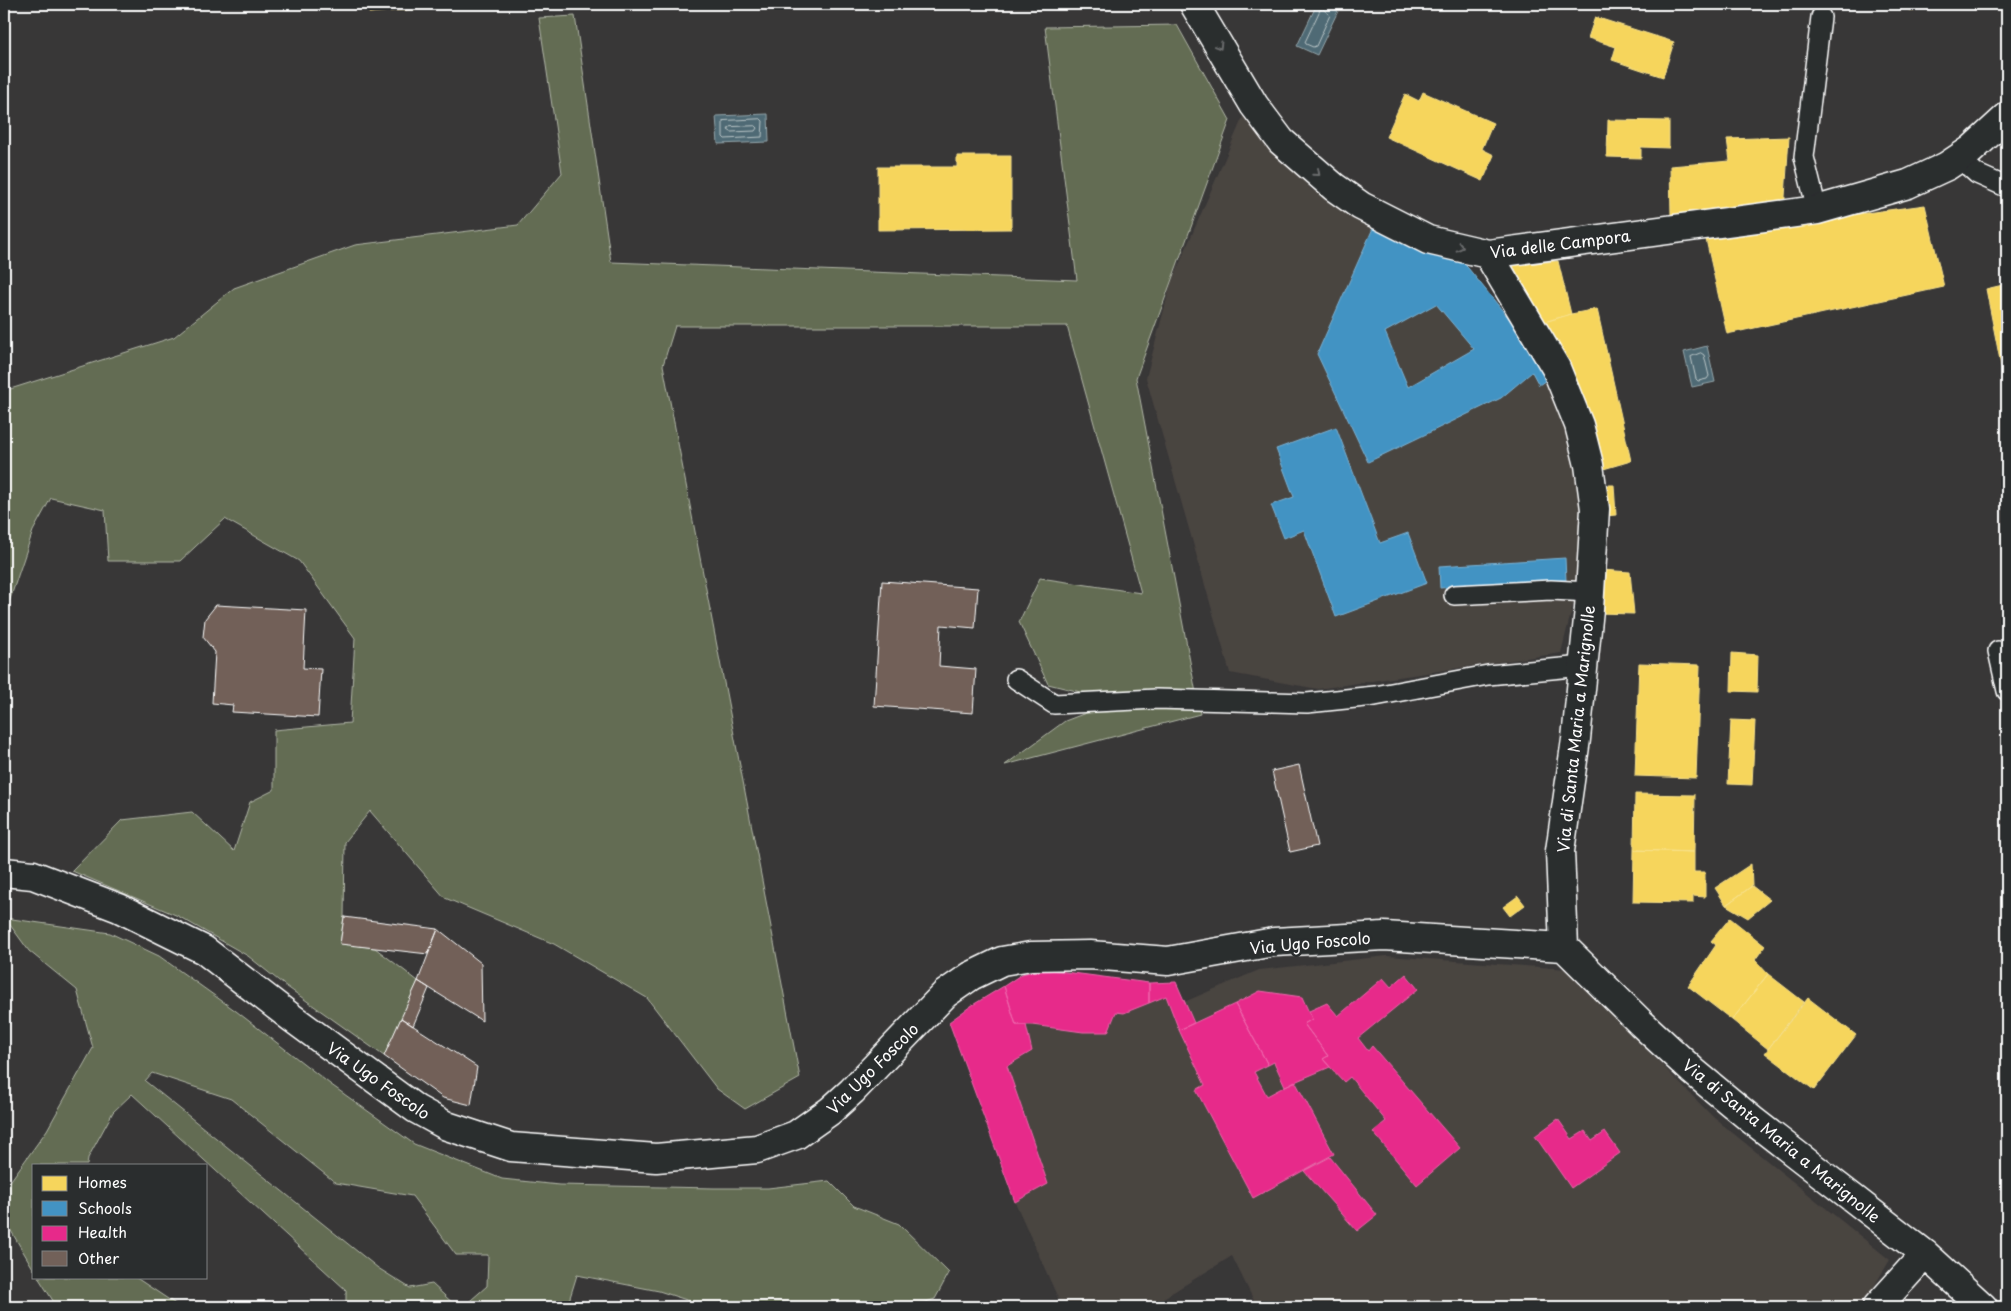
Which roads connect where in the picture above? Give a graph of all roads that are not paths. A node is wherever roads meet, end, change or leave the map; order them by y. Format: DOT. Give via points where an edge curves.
graph roads {
  1 [pos="1194,4"];
  2 [pos="1821,17"];
  3 [pos="2007,117"];
  4 [pos="1959,158"];
  5 [pos="2007,186"];
  6 [pos="1817,210"];
  7 [pos="1488,254"];
  8 [pos="1590,592"];
  9 [pos="1454,595"];
  10 [pos="1998,651"];
  11 [pos="1583,666"];
  12 [pos="1016,679"];
  13 [pos="2007,691"];
  14 [pos="4,872"];
  15 [pos="1564,947"];
  16 [pos="1925,1254"];
  17 [pos="1877,1307"];
  18 [pos="1982,1307"];
  1 -- 7 [label="street, Via delle Campora, one-way" via="1270,127 1281,141 1334,187 1361,206 1428,240"];
  2 -- 6 [label="lane" via="1804,157"];
  3 -- 4 [label="street, Via delle Campora"];
  4 -- 5 [label="lane" via="1977,174"];
  4 -- 6 [label="street, Via delle Campora" via="1908,184"];
  6 -- 7 [label="street, Via delle Campora"];
  7 -- 8 [label="street, Via di Santa Maria a Marignolle" via="1556,368 1579,425 1595,509"];
  8 -- 9 [label="lane" via="1551,590"];
  8 -- 11 [label="street, Via di Santa Maria a Marignolle"];
  10 -- 13 [label="lane"];
  11 -- 12 [label="lane" via="1488,676 1375,696 1307,703 1156,699 1054,704"];
  11 -- 15 [label="street, Via di Santa Maria a Marignolle" via="1560,851"];
  14 -- 15 [label="street, Via Ugo Foscolo" via="33,875 119,908 204,950 408,1104 447,1126 511,1148 656,1158 756,1149 796,1135 852,1091 945,994 971,976 1002,961 1032,956 1090,955 1168,961 1274,942 1384,936"];
  15 -- 16 [label="street, Via di Santa Maria a Marignolle" via="1694,1072"];
  16 -- 17 [label="street"];
  16 -- 18 [label="street, Via di Santa Maria a Marignolle"];
}
